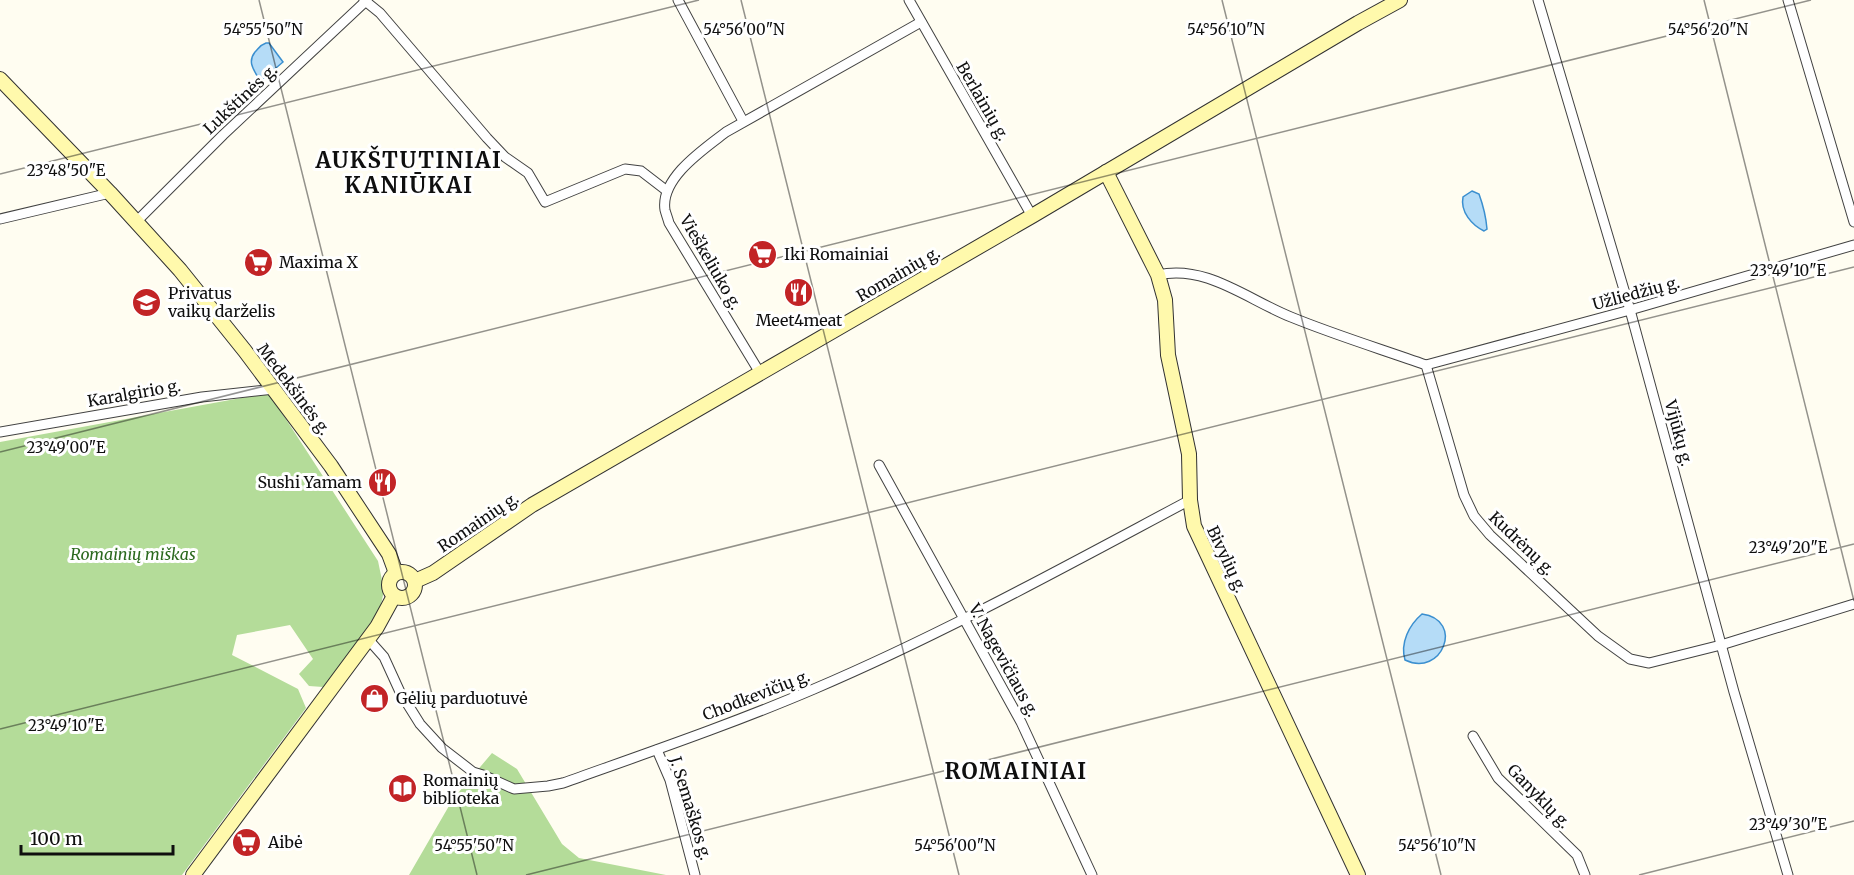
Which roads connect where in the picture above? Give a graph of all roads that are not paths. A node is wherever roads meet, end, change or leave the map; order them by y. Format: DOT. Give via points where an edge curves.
graph roads {
  1 [pos="678,0"];
  2 [pos="909,0"];
  3 [pos="1400,0"];
  4 [pos="1538,0"];
  5 [pos="1788,0"];
  6 [pos="365,1"];
  7 [pos="921,22"];
  8 [pos="0,79"];
  9 [pos="743,121"];
  10 [pos="1106,172"];
  11 [pos="667,191"];
  12 [pos="110,193"];
  13 [pos="1032,216"];
  14 [pos="0,219"];
  15 [pos="136,222"];
  16 [pos="1854,222"];
  17 [pos="1854,245"];
  18 [pos="1158,275"];
  19 [pos="1630,310"];
  20 [pos="1425,365"];
  21 [pos="760,373"];
  22 [pos="274,389"];
  23 [pos="0,432"];
  24 [pos="879,465"];
  25 [pos="1190,500"];
  26 [pos="396,573"];
  27 [pos="415,581"];
  28 [pos="394,596"];
  29 [pos="1854,604"];
  30 [pos="964,620"];
  31 [pos="368,639"];
  32 [pos="1721,645"];
  33 [pos="1473,736"];
  34 [pos="657,750"];
  35 [pos="193,875"];
  36 [pos="695,875"];
  37 [pos="1092,875"];
  38 [pos="1358,875"];
  39 [pos="1585,875"];
  40 [pos="1788,875"];
  1 -- 9 [label="street"];
  2 -- 7 [label="street, Berlainių g."];
  3 -- 10 [label="main road, Romainių g."];
  4 -- 19 [label="street, Vijūkų g."];
  5 -- 16 [label="street"];
  6 -- 11 [label="street" via="380,13 487,138 528,174 545,202 625,169 641,171"];
  6 -- 15 [label="street, Lukštinės g."];
  7 -- 9 [label="street"];
  7 -- 13 [label="street, Berlainių g."];
  8 -- 12 [label="main road, Medekšinės g."];
  9 -- 11 [label="street" via="701,151"];
  10 -- 13 [label="main road, Romainių g."];
  10 -- 18 [label="main road, Bivylių g."];
  11 -- 21 [label="street, Vieškeliuko g." via="664,208 669,223"];
  12 -- 14 [label="street"];
  12 -- 15 [label="main road, Medekšinės g."];
  13 -- 21 [label="main road, Romainių g."];
  15 -- 22 [label="main road, Medekšinės g." via="180,270"];
  17 -- 19 [label="street, Užliedžių g."];
  18 -- 20 [label="street" via="1171,272 1221,282 1293,318"];
  18 -- 25 [label="main road, Bivylių g." via="1165,300 1168,355 1189,454"];
  19 -- 20 [label="street, Užliedžių g."];
  19 -- 32 [label="street, Vijūkų g."];
  20 -- 32 [label="street, Kudrėnų g." via="1464,495 1474,516 1490,535 1598,636 1630,658 1649,663"];
  21 -- 27 [label="main road, Romainių g." via="532,506 434,573"];
  22 -- 23 [label="street, Karalgirio g." via="202,397"];
  22 -- 26 [label="main road, Medekšinės g." via="331,466 389,554"];
  24 -- 30 [label="street, V. Nagevičiaus g."];
  25 -- 30 [label="street, Chodkevičių g."];
  25 -- 38 [label="main road, Bivylių g." via="1194,526"];
  26 -- 27 [label="main road" via="406,572"];
  26 -- 28 [label="main road" via="389,584"];
  27 -- 28 [label="main road" via="412,594"];
  28 -- 31 [label="main road"];
  29 -- 32 [label="street, Kudrėnų g."];
  30 -- 34 [label="street, Chodkevičių g." via="813,690"];
  30 -- 37 [label="street, V. Nagevičiaus g." via="1021,722"];
  31 -- 34 [label="street, Chodkevičių g." via="384,657 400,692 435,742 473,772 514,789 563,783"];
  31 -- 35 [label="main road"];
  32 -- 40 [label="street, Vijūkų g."];
  33 -- 39 [label="street, Ganyklų g." via="1498,778 1577,855"];
  34 -- 36 [label="street, J. Semaškos g." via="670,780"];
}
